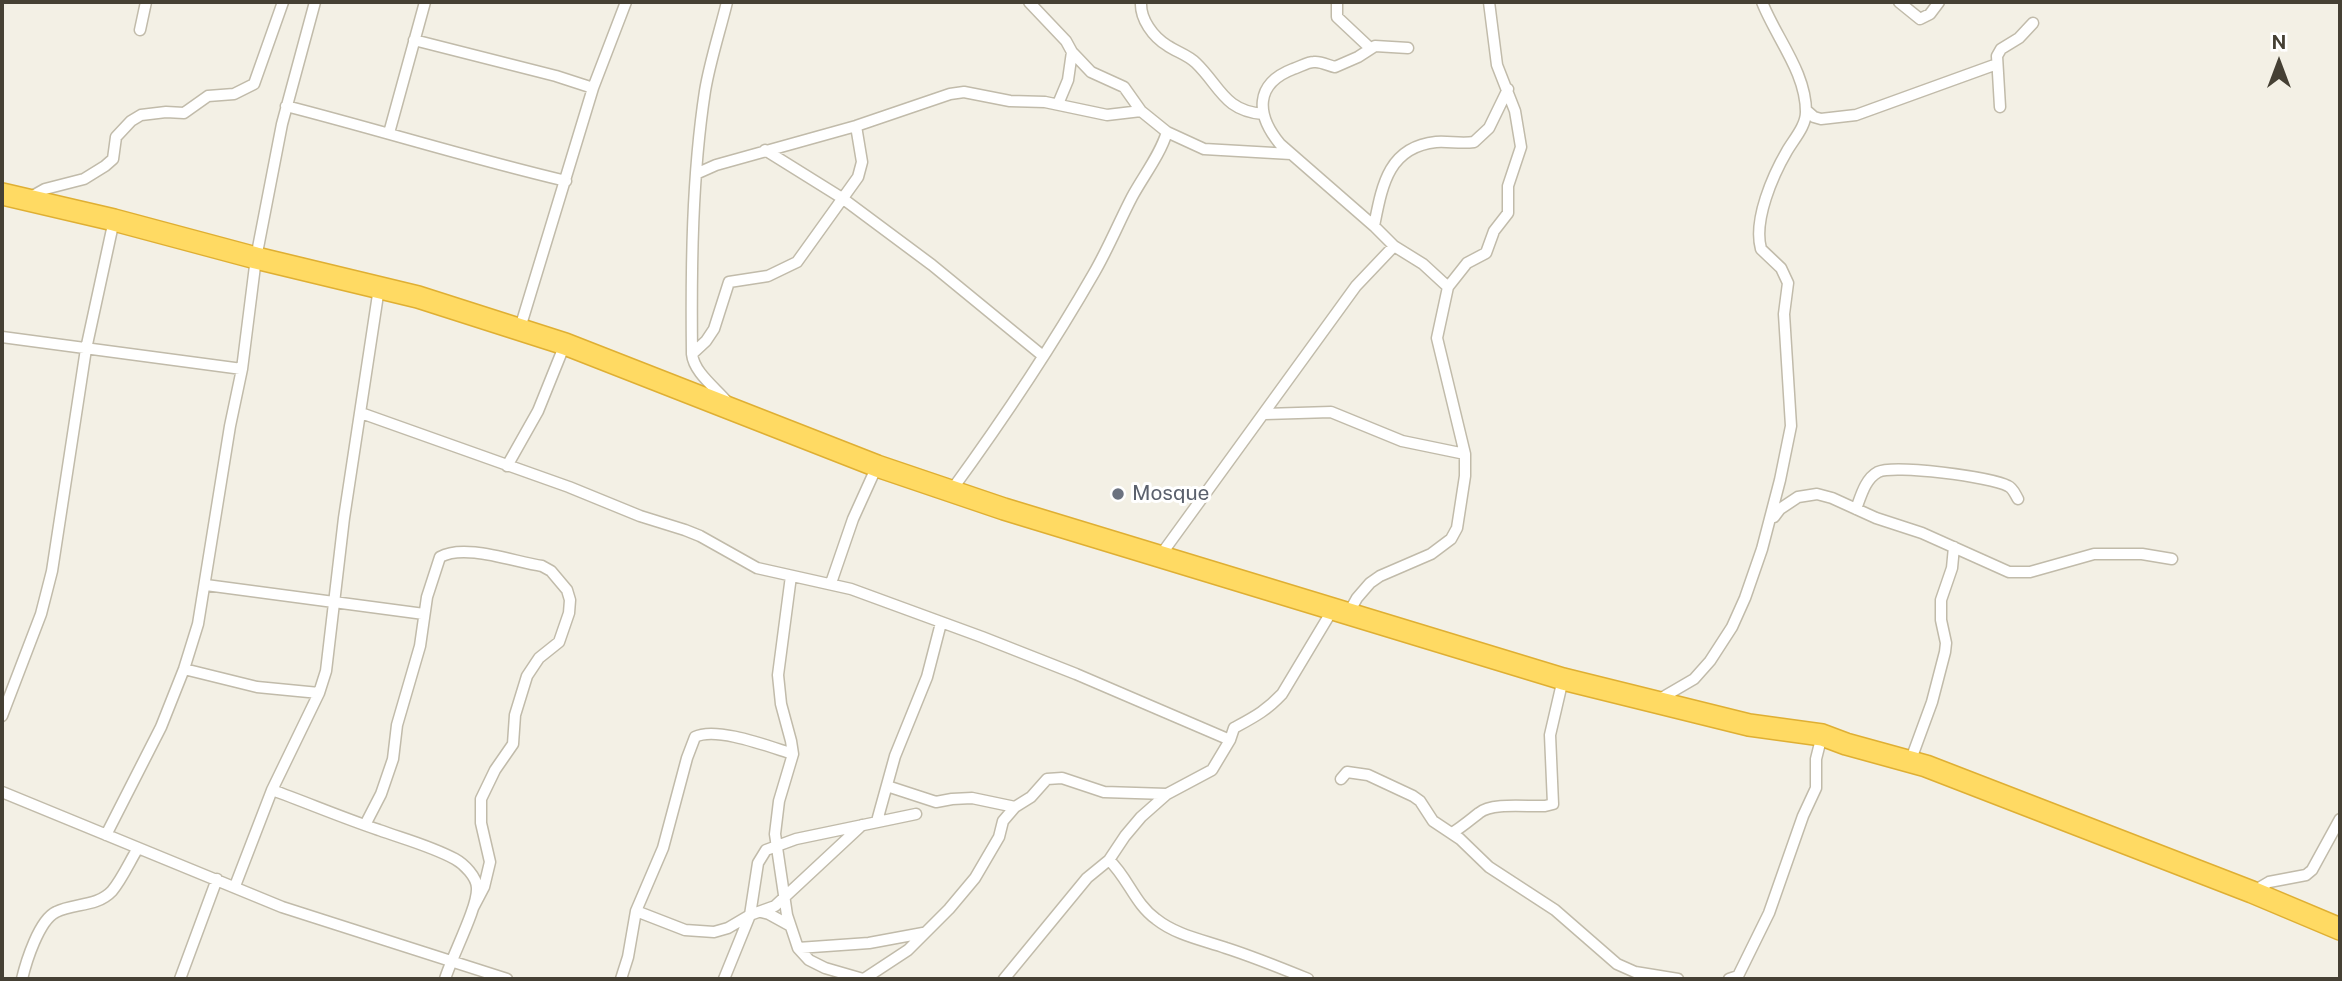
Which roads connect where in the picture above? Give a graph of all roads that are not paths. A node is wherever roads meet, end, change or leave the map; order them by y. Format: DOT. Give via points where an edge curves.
graph roads {
  1 [pos="146,2"];
  2 [pos="283,2"];
  3 [pos="314,2"];
  4 [pos="425,2"];
  5 [pos="626,2"];
  6 [pos="727,2"];
  7 [pos="1029,2"];
  8 [pos="1141,2"];
  9 [pos="1337,2"];
  10 [pos="1489,2"];
  11 [pos="1762,2"];
  12 [pos="1899,2"];
  13 [pos="1939,2"];
  14 [pos="2033,23"];
  15 [pos="140,30"];
  16 [pos="414,40"];
  17 [pos="1370,48"];
  18 [pos="1408,48"];
  19 [pos="1072,52"];
  20 [pos="1997,64"];
  21 [pos="593,88"];
  22 [pos="1508,89"];
  23 [pos="1058,104"];
  24 [pos="286,106"];
  25 [pos="2000,107"];
  26 [pos="1806,110"];
  27 [pos="1141,111"];
  28 [pos="1263,114"];
  29 [pos="856,125"];
  30 [pos="1167,132"];
  31 [pos="389,133"];
  32 [pos="765,150"];
  33 [pos="1291,154"];
  34 [pos="698,173"];
  35 [pos="566,181"];
  36 [pos="2,194"];
  37 [pos="842,198"];
  38 [pos="26,200"];
  39 [pos="114,220"];
  40 [pos="1374,226"];
  41 [pos="1394,246"];
  42 [pos="256,258"];
  43 [pos="1448,287"];
  44 [pos="379,288"];
  45 [pos="520,328"];
  46 [pos="2,337"];
  47 [pos="565,344"];
  48 [pos="86,349"];
  49 [pos="692,354"];
  50 [pos="1043,356"];
  51 [pos="242,369"];
  52 [pos="735,411"];
  53 [pos="361,414"];
  54 [pos="1265,414"];
  55 [pos="1465,453"];
  56 [pos="507,466"];
  57 [pos="877,466"];
  58 [pos="951,491"];
  59 [pos="2018,499"];
  60 [pos="1856,509"];
  61 [pos="1770,522"];
  62 [pos="1954,547"];
  63 [pos="1160,556"];
  64 [pos="2172,559"];
  65 [pos="792,576"];
  66 [pos="831,583"];
  67 [pos="206,585"];
  68 [pos="334,603"];
  69 [pos="1341,612"];
  70 [pos="424,614"];
  71 [pos="941,623"];
  72 [pos="184,669"];
  73 [pos="1563,679"];
  74 [pos="319,693"];
  75 [pos="1656,701"];
  76 [pos="2,716"];
  77 [pos="1822,734"];
  78 [pos="1230,740"];
  79 [pos="793,754"];
  80 [pos="1910,762"];
  81 [pos="1341,779"];
  82 [pos="887,786"];
  83 [pos="272,790"];
  84 [pos="2,792"];
  85 [pos="1167,794"];
  86 [pos="1015,807"];
  87 [pos="916,814"];
  88 [pos="2340,819"];
  89 [pos="877,821"];
  90 [pos="365,825"];
  91 [pos="862,825"];
  92 [pos="1452,833"];
  93 [pos="106,835"];
  94 [pos="775,845"];
  95 [pos="138,848"];
  96 [pos="1109,860"];
  97 [pos="217,879"];
  98 [pos="235,886"];
  99 [pos="2252,892"];
  100 [pos="786,898"];
  101 [pos="473,908"];
  102 [pos="636,911"];
  103 [pos="755,913"];
  104 [pos="789,925"];
  105 [pos="2340,929"];
  106 [pos="925,932"];
  107 [pos="798,948"];
  108 [pos="450,961"];
  109 [pos="1636,976"];
  110 [pos="1735,978"];
  111 [pos="22,979"];
  112 [pos="180,979"];
  113 [pos="445,979"];
  114 [pos="507,979"];
  115 [pos="621,979"];
  116 [pos="724,979"];
  117 [pos="864,979"];
  118 [pos="1004,979"];
  119 [pos="1308,979"];
  120 [pos="1678,979"];
  1 -- 15 [label="street"];
  2 -- 38 [label="street" via="254,84 237,93 208,96 184,113 141,115 116,137 113,159 105,166 84,179 45,189"];
  3 -- 24 [label="street"];
  4 -- 16 [label="street"];
  5 -- 21 [label="street"];
  6 -- 34 [label="street" via="706,88"];
  7 -- 19 [label="street"];
  8 -- 28 [label="street" via="1143,20 1162,42 1197,63 1228,102"];
  9 -- 17 [label="street" via="1339,19"];
  10 -- 22 [label="street" via="1497,65"];
  11 -- 26 [label="street" via="1796,69"];
  12 -- 13 [label="street" via="1920,19"];
  14 -- 20 [label="street" via="1998,52"];
  16 -- 21 [label="street"];
  16 -- 31 [label="street"];
  17 -- 18 [label="street"];
  17 -- 28 [label="street" via="1335,67 1316,61 1283,73 1265,90"];
  19 -- 23 [label="street"];
  19 -- 27 [label="street" via="1091,72 1124,87"];
  20 -- 25 [label="street"];
  20 -- 26 [label="street" via="1856,116 1821,119"];
  21 -- 35 [label="street"];
  22 -- 40 [label="street" via="1489,128 1474,142 1419,145 1397,159 1379,200"];
  22 -- 43 [label="street" via="1521,142 1508,186 1508,213 1494,231 1486,253 1467,263"];
  23 -- 27 [label="street" via="1107,115"];
  23 -- 29 [label="street" via="964,92"];
  24 -- 31 [label="street"];
  24 -- 42 [label="street"];
  26 -- 61 [label="street" via="1805,121 1773,176 1760,226 1761,249 1781,268 1788,283 1784,314 1790,426"];
  27 -- 30 [label="street"];
  28 -- 33 [label="street" via="1272,133"];
  29 -- 32 [label="street"];
  29 -- 37 [label="street" via="862,162 858,177"];
  30 -- 33 [label="street" via="1205,149"];
  30 -- 50 [label="street" via="1095,271"];
  31 -- 35 [label="street"];
  32 -- 34 [label="street"];
  32 -- 37 [label="street"];
  33 -- 40 [label="street"];
  34 -- 49 [label="street"];
  35 -- 45 [label="street"];
  36 -- 38 [label="highway"];
  37 -- 49 [label="street" via="797,262 768,276 729,282 714,329"];
  37 -- 50 [label="street"];
  38 -- 39 [label="highway"];
  39 -- 42 [label="highway"];
  39 -- 48 [label="street"];
  40 -- 41 [label="street"];
  41 -- 43 [label="street"];
  41 -- 54 [label="street" via="1356,286"];
  42 -- 44 [label="highway"];
  42 -- 51 [label="street"];
  43 -- 55 [label="street" via="1437,338"];
  44 -- 45 [label="highway"];
  44 -- 53 [label="street"];
  45 -- 47 [label="highway"];
  46 -- 48 [label="street"];
  47 -- 52 [label="highway"];
  47 -- 56 [label="street"];
  48 -- 51 [label="street"];
  48 -- 76 [label="street" via="52,571 41,614"];
  49 -- 52 [label="street" via="695,369"];
  50 -- 58 [label="street"];
  51 -- 67 [label="street"];
  52 -- 57 [label="highway"];
  53 -- 56 [label="street"];
  53 -- 68 [label="street"];
  54 -- 55 [label="street" via="1331,412 1402,441"];
  54 -- 63 [label="street"];
  55 -- 69 [label="street" via="1460,516 1451,539 1431,554 1380,576"];
  56 -- 65 [label="street" via="700,537 757,569"];
  57 -- 58 [label="highway"];
  57 -- 66 [label="street"];
  58 -- 63 [label="highway"];
  59 -- 60 [label="street" via="2002,483 1896,468 1872,476"];
  60 -- 61 [label="street" via="1808,494 1787,503"];
  60 -- 62 [label="street"];
  61 -- 75 [label="street" via="1745,598 1722,644 1694,679"];
  62 -- 64 [label="street" via="2009,572 2030,572 2094,554"];
  62 -- 80 [label="street" via="1941,600 1945,652"];
  63 -- 69 [label="highway"];
  65 -- 66 [label="street"];
  65 -- 79 [label="street" via="778,674"];
  66 -- 71 [label="street"];
  67 -- 68 [label="street"];
  67 -- 72 [label="street"];
  68 -- 70 [label="street"];
  68 -- 74 [label="street" via="330,652"];
  69 -- 73 [label="highway"];
  69 -- 78 [label="street" via="1282,694 1266,711 1234,728"];
  70 -- 90 [label="street" via="393,759"];
  70 -- 101 [label="street" via="436,563 454,551 542,566 561,582 570,600 559,642 539,658 527,676 515,715 513,744 481,799 490,862"];
  71 -- 78 [label="street"];
  71 -- 82 [label="street" via="927,677"];
  72 -- 74 [label="street" via="257,687"];
  72 -- 93 [label="street" via="162,727"];
  73 -- 75 [label="highway"];
  73 -- 92 [label="street" via="1550,734 1553,804 1493,807"];
  74 -- 83 [label="street"];
  75 -- 77 [label="highway" via="1749,725"];
  77 -- 80 [label="highway"];
  77 -- 110 [label="street" via="1816,788 1769,913"];
  78 -- 85 [label="street" via="1212,770"];
  79 -- 94 [label="street" via="777,811"];
  79 -- 102 [label="street" via="709,733 695,737 663,848"];
  80 -- 99 [label="highway"];
  81 -- 92 [label="street" via="1347,772 1360,772 1404,791"];
  82 -- 86 [label="street" via="936,802 972,798"];
  82 -- 89 [label="street"];
  83 -- 90 [label="street"];
  83 -- 98 [label="street"];
  84 -- 93 [label="street"];
  85 -- 86 [label="street" via="1104,792 1062,778 1047,779"];
  85 -- 96 [label="street" via="1141,817"];
  86 -- 106 [label="street" via="975,878"];
  87 -- 89 [label="street"];
  88 -- 99 [label="street" via="2312,870 2269,882"];
  89 -- 91 [label="street"];
  90 -- 101 [label="street" via="457,860 476,881"];
  91 -- 94 [label="street"];
  91 -- 100 [label="street"];
  92 -- 109 [label="street" via="1489,867 1556,910 1607,957"];
  93 -- 95 [label="street"];
  94 -- 100 [label="street"];
  94 -- 103 [label="street" via="761,856"];
  95 -- 97 [label="street"];
  95 -- 111 [label="street" via="112,891 47,919"];
  96 -- 118 [label="street" via="1087,878"];
  96 -- 119 [label="street" via="1142,906 1174,931"];
  97 -- 98 [label="street"];
  97 -- 112 [label="street"];
  98 -- 108 [label="street" via="282,907"];
  99 -- 105 [label="highway"];
  100 -- 103 [label="street"];
  100 -- 104 [label="street"];
  101 -- 108 [label="street"];
  102 -- 103 [label="street" via="700,932 714,932"];
  102 -- 115 [label="street"];
  103 -- 104 [label="street" via="769,914"];
  103 -- 116 [label="street"];
  104 -- 107 [label="street"];
  106 -- 107 [label="street" via="869,943"];
  106 -- 117 [label="street" via="900,956"];
  107 -- 117 [label="street" via="825,968"];
  108 -- 113 [label="street"];
  108 -- 114 [label="street"];
  109 -- 120 [label="street"];
}
